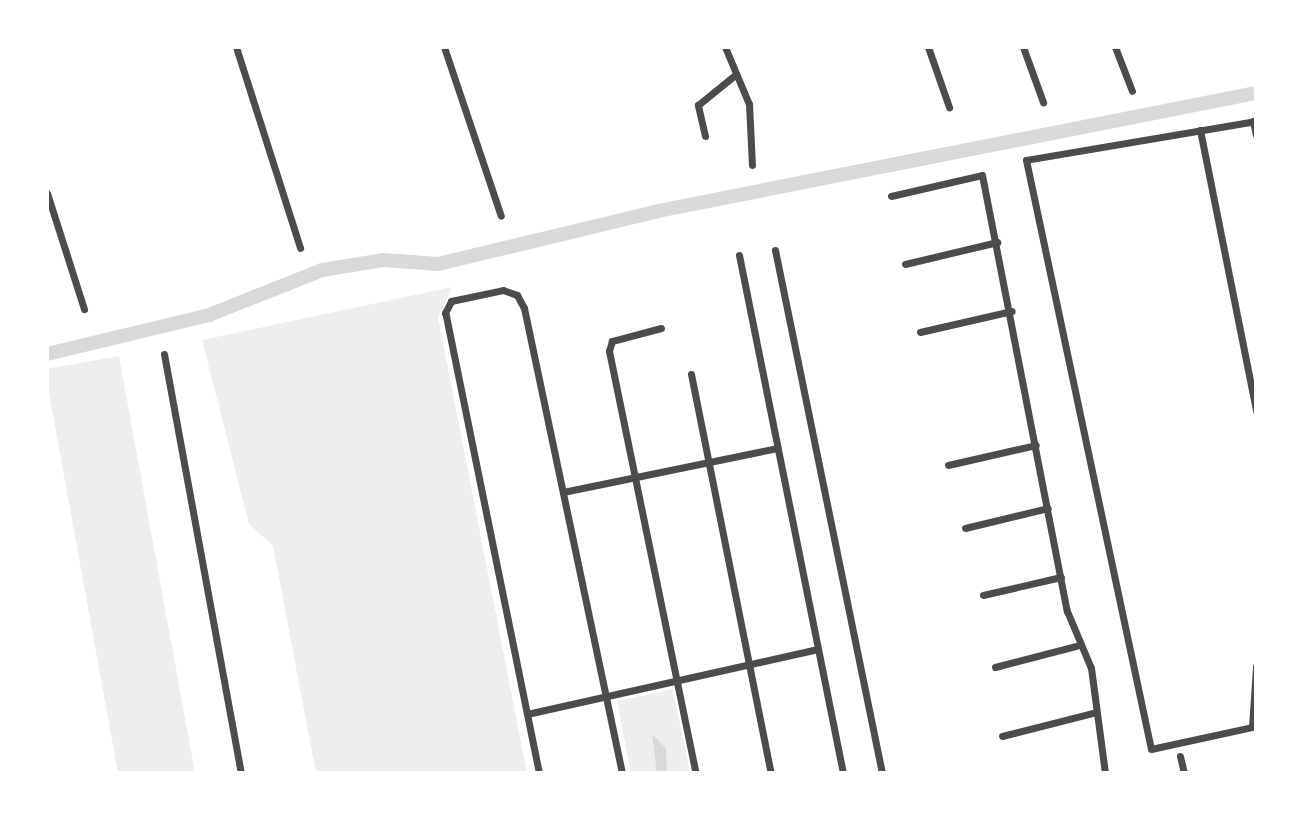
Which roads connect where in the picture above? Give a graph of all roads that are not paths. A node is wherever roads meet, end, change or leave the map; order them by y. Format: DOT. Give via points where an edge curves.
graph roads {
  1 [pos="236,47"];
  2 [pos="444,47"];
  3 [pos="725,47"];
  4 [pos="928,47"];
  5 [pos="1023,47"];
  6 [pos="1115,47"];
  7 [pos="735,75"];
  8 [pos="1132,91"];
  9 [pos="1043,102"];
  10 [pos="949,107"];
  11 [pos="1254,121"];
  12 [pos="1200,130"];
  13 [pos="1256,135"];
  14 [pos="705,136"];
  15 [pos="752,165"];
  16 [pos="47,193"];
  17 [pos="891,196"];
  18 [pos="501,216"];
  19 [pos="997,242"];
  20 [pos="300,248"];
  21 [pos="775,250"];
  22 [pos="739,255"];
  23 [pos="905,264"];
  24 [pos="84,309"];
  25 [pos="1012,311"];
  26 [pos="661,328"];
  27 [pos="920,332"];
  28 [pos="164,354"];
  29 [pos="691,374"];
  30 [pos="1256,411"];
  31 [pos="1036,445"];
  32 [pos="778,448"];
  33 [pos="709,462"];
  34 [pos="948,465"];
  35 [pos="636,477"];
  36 [pos="563,492"];
  37 [pos="1048,508"];
  38 [pos="965,528"];
  39 [pos="1061,577"];
  40 [pos="983,595"];
  41 [pos="1076,646"];
  42 [pos="818,649"];
  43 [pos="749,665"];
  44 [pos="1256,666"];
  45 [pos="995,667"];
  46 [pos="678,680"];
  47 [pos="606,696"];
  48 [pos="1093,713"];
  49 [pos="527,714"];
  50 [pos="1002,736"];
  51 [pos="1180,756"];
  52 [pos="241,773"];
  53 [pos="539,773"];
  54 [pos="622,773"];
  55 [pos="696,773"];
  56 [pos="771,773"];
  57 [pos="843,773"];
  58 [pos="882,773"];
  59 [pos="1105,773"];
  60 [pos="1184,773"];
  1 -- 20 [label="street"];
  2 -- 18 [label="street"];
  3 -- 7 [label="street"];
  4 -- 10 [label="street"];
  5 -- 9 [label="street"];
  6 -- 8 [label="street"];
  7 -- 14 [label="street" via="698,105"];
  7 -- 15 [label="street" via="751,113"];
  11 -- 12 [label="street"];
  11 -- 13 [label="street"];
  12 -- 30 [label="street"];
  12 -- 44 [label="street" via="1026,160 1151,749 1252,727"];
  16 -- 24 [label="street"];
  17 -- 19 [label="street" via="982,175"];
  19 -- 23 [label="street"];
  19 -- 25 [label="street"];
  21 -- 58 [label="street"];
  22 -- 32 [label="street"];
  25 -- 27 [label="street"];
  25 -- 31 [label="street"];
  26 -- 35 [label="street" via="609,344"];
  28 -- 52 [label="street"];
  29 -- 33 [label="street"];
  31 -- 34 [label="street"];
  31 -- 37 [label="street"];
  32 -- 33 [label="street"];
  32 -- 42 [label="street"];
  33 -- 35 [label="street"];
  33 -- 43 [label="street"];
  35 -- 36 [label="street"];
  35 -- 46 [label="street"];
  36 -- 47 [label="street"];
  36 -- 49 [label="street" via="524,308 512,292 451,301 445,313"];
  37 -- 38 [label="street"];
  37 -- 39 [label="street"];
  39 -- 40 [label="street"];
  39 -- 41 [label="street"];
  41 -- 45 [label="street"];
  41 -- 48 [label="street" via="1091,668"];
  42 -- 43 [label="street"];
  42 -- 57 [label="street"];
  43 -- 46 [label="street"];
  43 -- 56 [label="street"];
  46 -- 47 [label="street"];
  46 -- 55 [label="street"];
  47 -- 49 [label="street"];
  47 -- 54 [label="street"];
  48 -- 50 [label="street"];
  48 -- 59 [label="street"];
  49 -- 53 [label="street"];
  51 -- 60 [label="street"];
}
